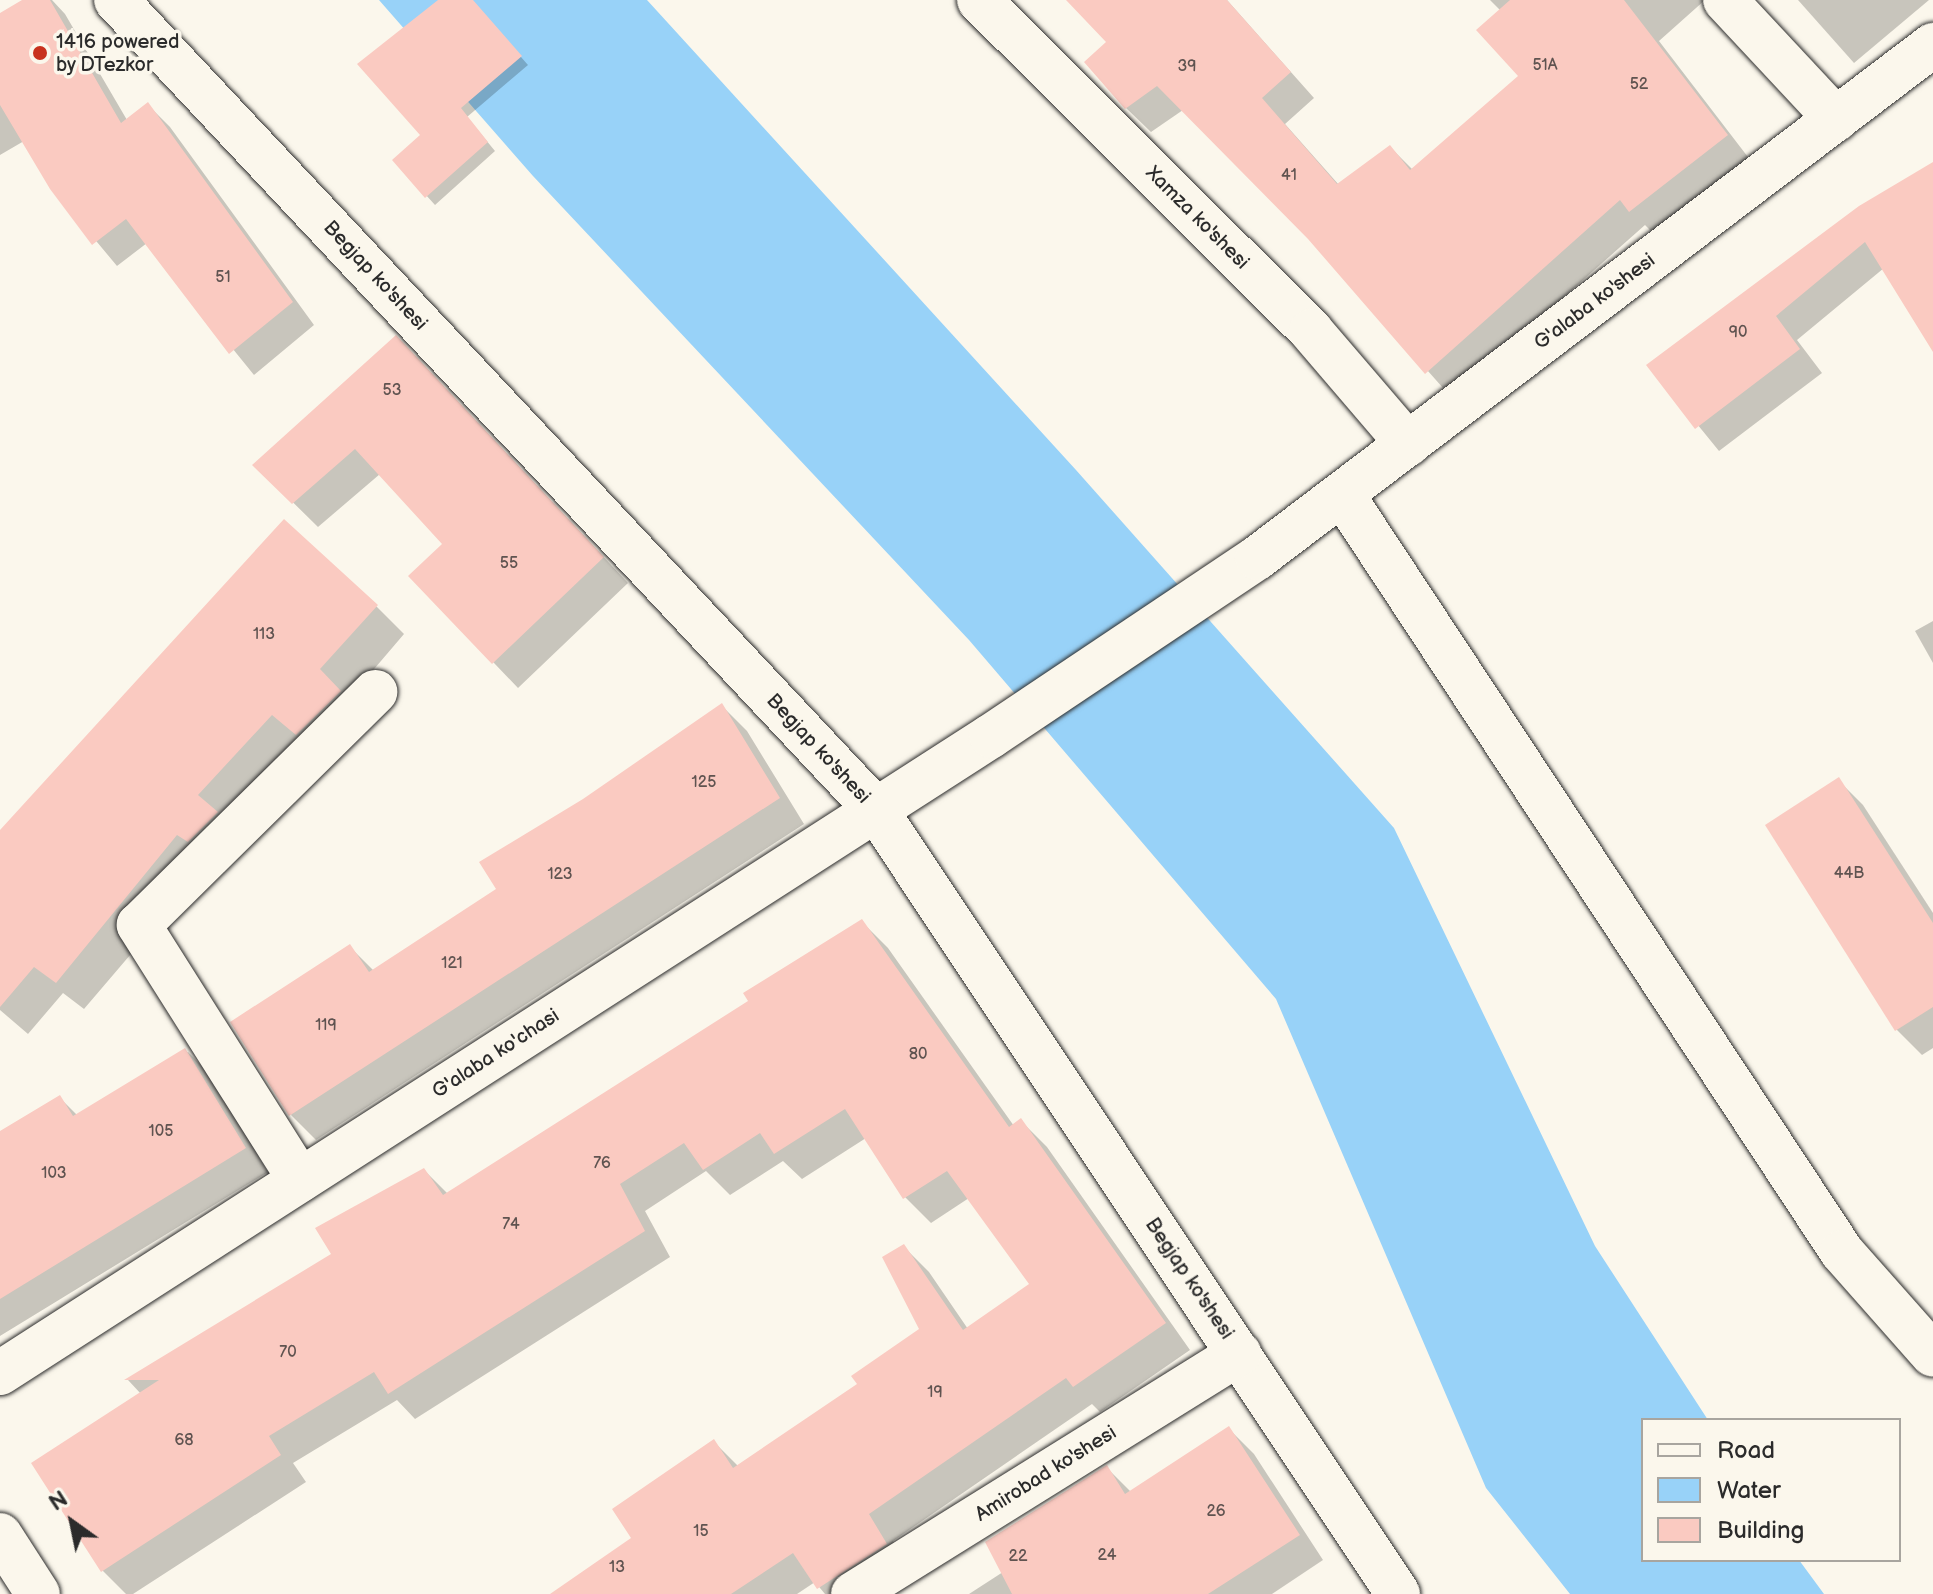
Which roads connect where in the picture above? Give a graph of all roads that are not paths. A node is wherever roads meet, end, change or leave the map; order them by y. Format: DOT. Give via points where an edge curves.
graph roads {
  1 [pos="116,0"];
  2 [pos="979,0"];
  3 [pos="1725,0"];
  4 [pos="1933,45"];
  5 [pos="1836,119"];
  6 [pos="1408,444"];
  7 [pos="1342,494"];
  8 [pos="375,692"];
  9 [pos="991,736"];
  10 [pos="876,810"];
  11 [pos="300,1180"];
  12 [pos="1239,1354"];
  13 [pos="1933,1355"];
  14 [pos="0,1373"];
  15 [pos="0,1535"];
  16 [pos="38,1594"];
  17 [pos="853,1594"];
  18 [pos="1398,1594"];
  1 -- 10 [label="street, Begjap ko'shesi"];
  2 -- 6 [label="street, Xamza ko'shesi" via="1311,331"];
  3 -- 5 [label="street"];
  4 -- 5 [label="street, G'alaba ko'shesi"];
  5 -- 6 [label="street, G'alaba ko'shesi"];
  6 -- 7 [label="street, G'alaba ko'shesi"];
  7 -- 9 [label="street, G'alaba ko'shesi" via="1257,558"];
  7 -- 13 [label="street" via="1842,1252"];
  8 -- 11 [label="street" via="139,925"];
  9 -- 10 [label="street, G'alaba ko'chasi"];
  10 -- 11 [label="street, G'alaba ko'chasi"];
  10 -- 12 [label="street, Begjap ko'shesi"];
  11 -- 14 [label="street, G'alaba ko'chasi"];
  12 -- 17 [label="street, Amirobad ko'shesi"];
  12 -- 18 [label="street, Begjap ko'shesi"];
  15 -- 16 [label="street"];
}
